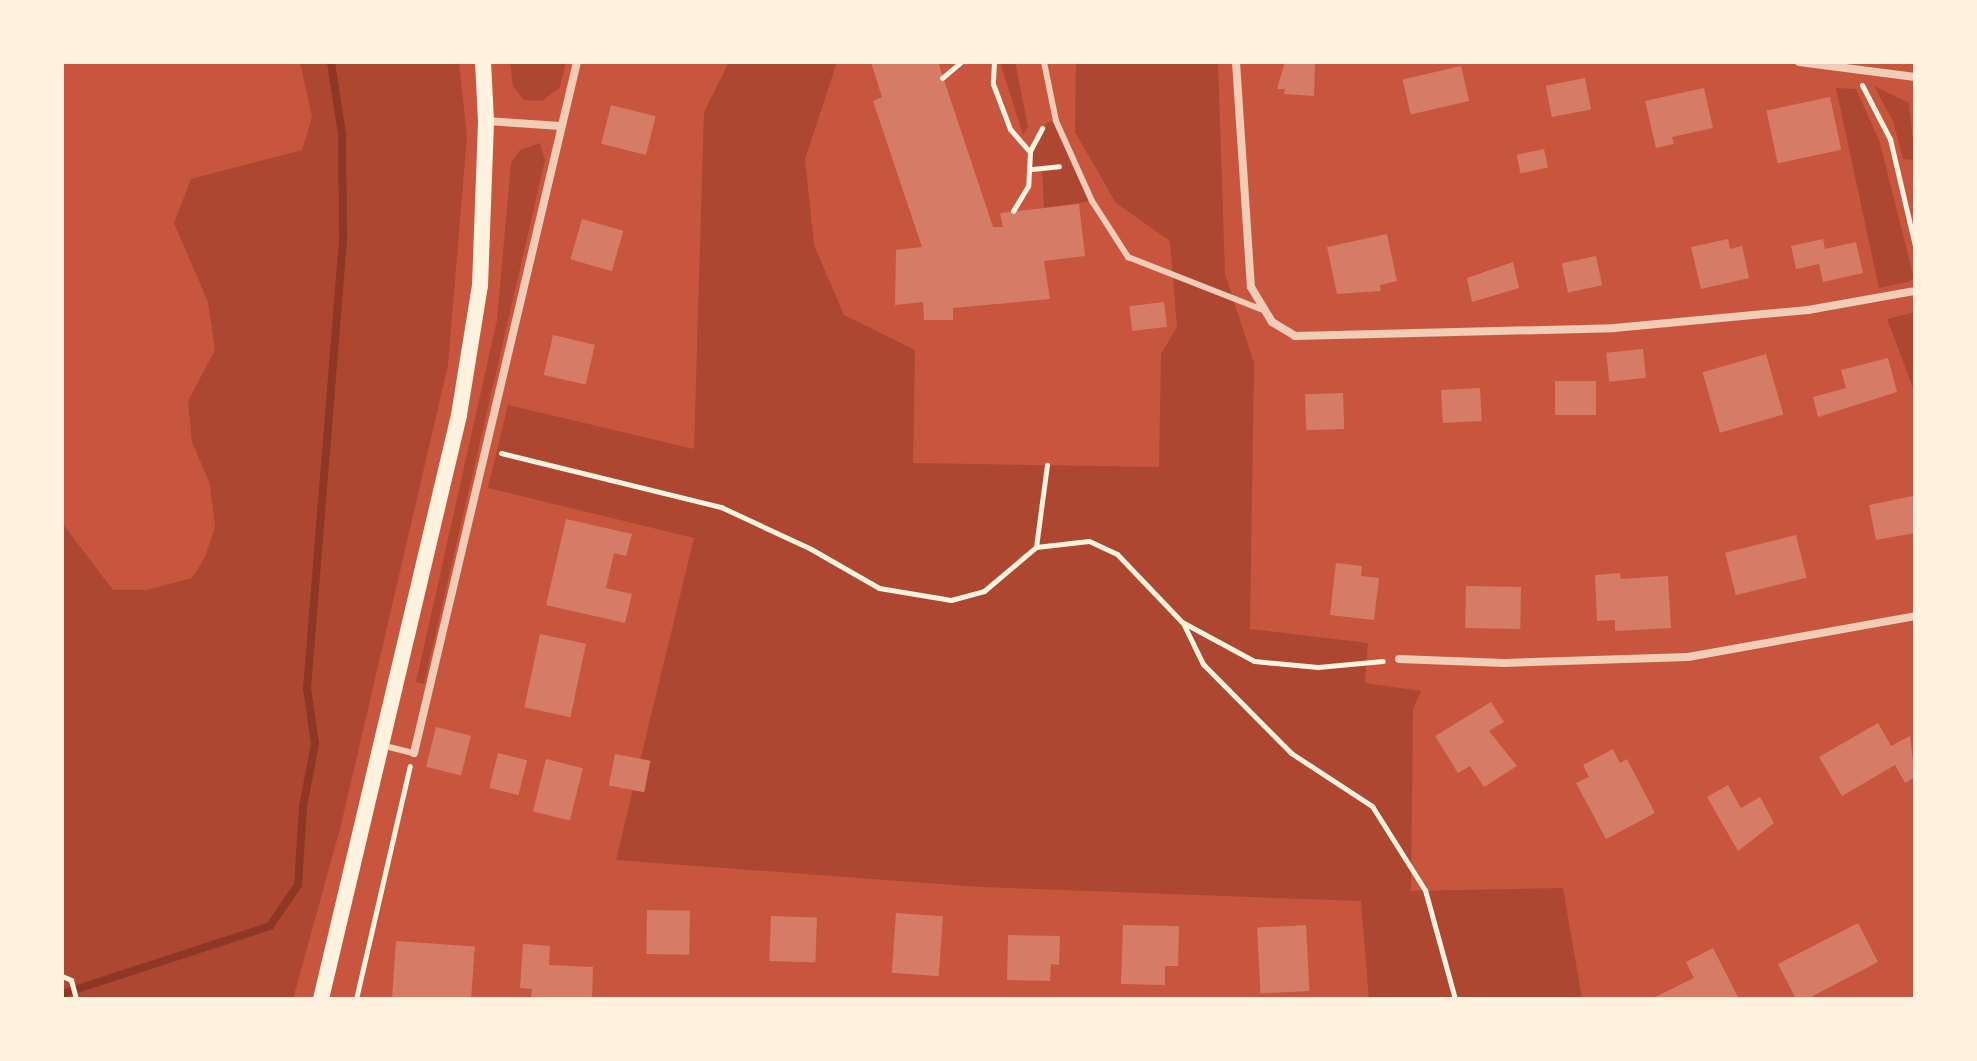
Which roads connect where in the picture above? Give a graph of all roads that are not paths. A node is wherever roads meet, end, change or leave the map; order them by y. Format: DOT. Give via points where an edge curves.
graph roads {
  1 [pos="483,62"];
  2 [pos="577,62"];
  3 [pos="1044,62"];
  4 [pos="1236,62"];
  5 [pos="1799,62"];
  6 [pos="1915,77"];
  7 [pos="486,121"];
  8 [pos="561,126"];
  9 [pos="1915,291"];
  10 [pos="1261,309"];
  11 [pos="1915,616"];
  12 [pos="1399,659"];
  13 [pos="381,745"];
  14 [pos="414,753"];
  15 [pos="321,999"];
  1 -- 7 [label="main road"];
  2 -- 8 [label="street"];
  3 -- 10 [label="lane" via="1056,121 1128,257"];
  4 -- 10 [label="street" via="1251,287"];
  5 -- 6 [label="street"];
  7 -- 8 [label="street"];
  7 -- 13 [label="main road" via="480,286 461,401"];
  8 -- 14 [label="street"];
  9 -- 10 [label="street" via="1808,310 1614,328 1325,338 1283,330"];
  11 -- 12 [label="street" via="1688,657 1504,663"];
  13 -- 14 [label="lane"];
  13 -- 15 [label="main road"];
}
